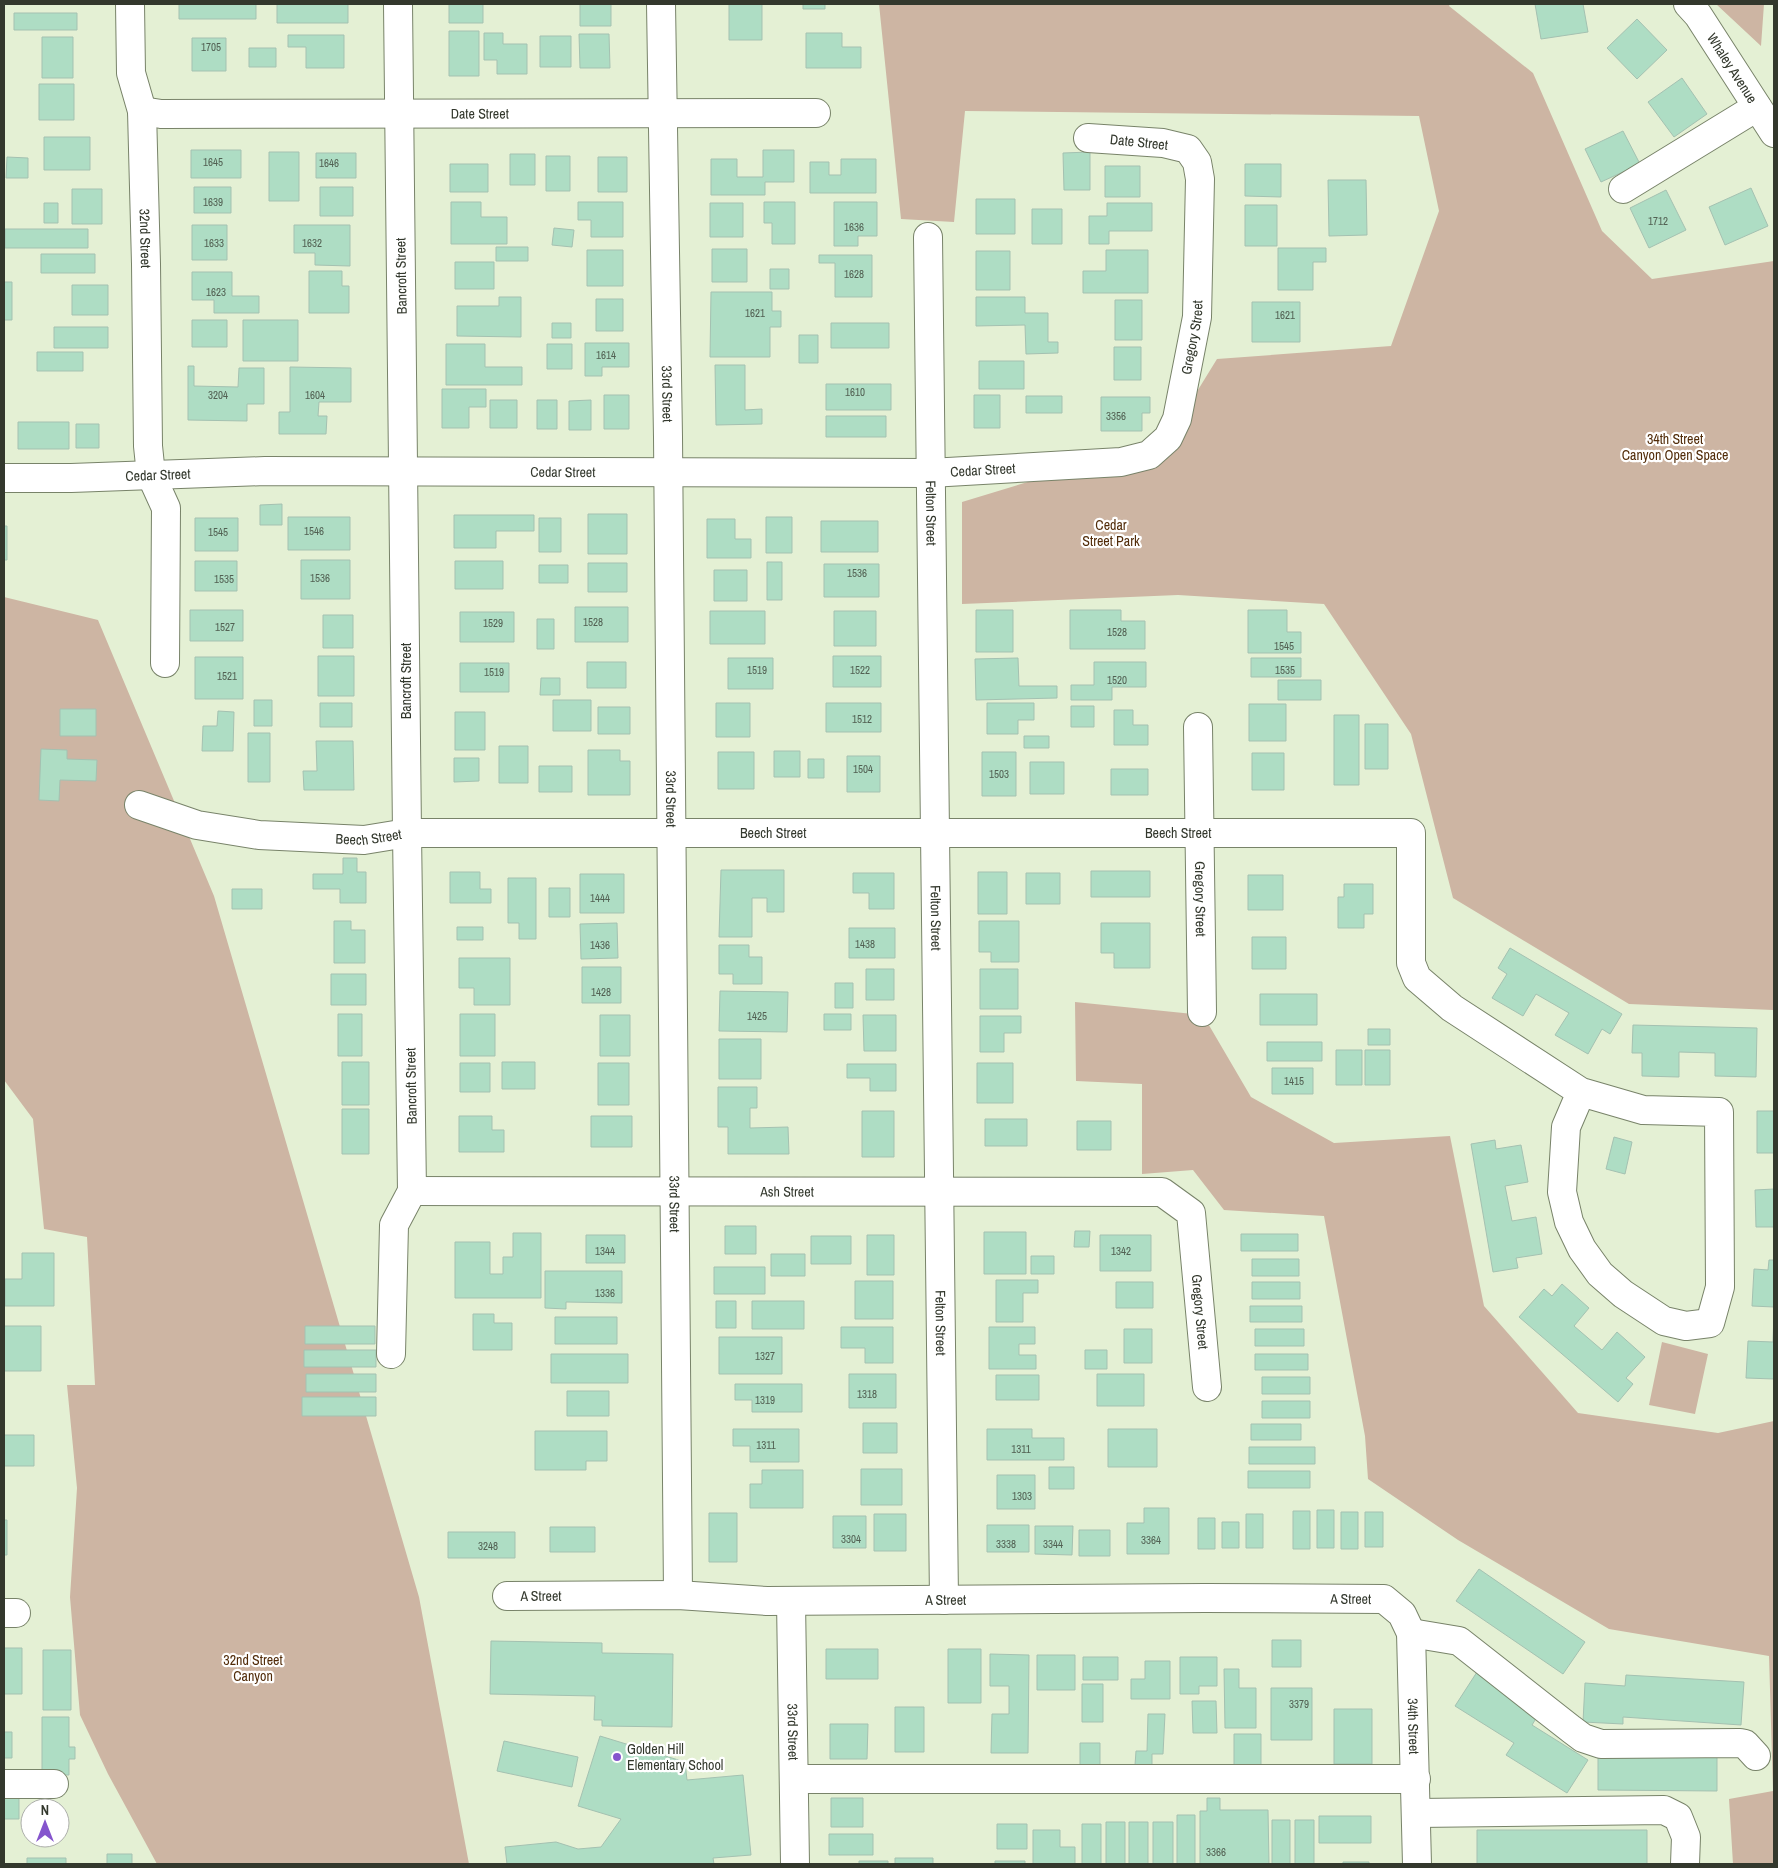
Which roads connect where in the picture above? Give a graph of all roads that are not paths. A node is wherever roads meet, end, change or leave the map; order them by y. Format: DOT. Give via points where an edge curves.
graph roads {
  1 [pos="130,4"];
  2 [pos="398,4"];
  3 [pos="661,4"];
  4 [pos="1688,4"];
  5 [pos="1757,107"];
  6 [pos="142,111"];
  7 [pos="816,113"];
  8 [pos="398,114"];
  9 [pos="662,115"];
  10 [pos="1774,133"];
  11 [pos="1088,138"];
  12 [pos="1200,179"];
  13 [pos="1623,189"];
  14 [pos="928,237"];
  15 [pos="1121,462"];
  16 [pos="403,471"];
  17 [pos="668,472"];
  18 [pos="930,473"];
  19 [pos="151,475"];
  20 [pos="4,478"];
  21 [pos="165,663"];
  22 [pos="1198,728"];
  23 [pos="139,805"];
  24 [pos="671,832"];
  25 [pos="1200,832"];
  26 [pos="407,833"];
  27 [pos="935,833"];
  28 [pos="1202,1012"];
  29 [pos="1581,1092"];
  30 [pos="412,1191"];
  31 [pos="674,1192"];
  32 [pos="938,1192"];
  33 [pos="1162,1192"];
  34 [pos="391,1354"];
  35 [pos="1207,1387"];
  36 [pos="678,1595"];
  37 [pos="508,1596"];
  38 [pos="1384,1599"];
  39 [pos="944,1600"];
  40 [pos="791,1601"];
  41 [pos="1411,1633"];
  42 [pos="1756,1756"];
  43 [pos="794,1779"];
  44 [pos="1416,1779"];
  45 [pos="4,1784"];
  46 [pos="54,1784"];
  47 [pos="1416,1813"];
  48 [pos="795,1864"];
  49 [pos="1417,1864"];
  50 [pos="1685,1864"];
  1 -- 6 [label="street, 32nd Street" via="131,73"];
  2 -- 8 [label="street, Bancroft Street"];
  3 -- 9 [label="street, 33rd Street"];
  4 -- 5 [label="street, Whaley Avenue"];
  5 -- 10 [label="street, Whaley Avenue"];
  5 -- 13 [label="street"];
  6 -- 8 [label="street, Date Street" via="161,114"];
  6 -- 19 [label="street, 32nd Street"];
  7 -- 9 [label="street, Date Street"];
  8 -- 9 [label="street, Date Street"];
  8 -- 16 [label="street, Bancroft Street"];
  9 -- 17 [label="street, 33rd Street"];
  11 -- 12 [label="street, Date Street" via="1163,143 1188,149 1197,162"];
  12 -- 15 [label="street, Gregory Street" via="1197,318 1177,419 1168,438 1149,455"];
  14 -- 18 [label="street, Felton Street"];
  15 -- 18 [label="street, Cedar Street"];
  16 -- 17 [label="street, Cedar Street"];
  16 -- 19 [label="street, Cedar Street"];
  16 -- 26 [label="street, Bancroft Street"];
  17 -- 18 [label="street, Cedar Street"];
  17 -- 24 [label="street, 33rd Street"];
  18 -- 27 [label="street, Felton Street"];
  19 -- 20 [label="street, Cedar Street"];
  19 -- 21 [label="street, 32nd Street" via="166,508"];
  22 -- 25 [label="street, Gregory Street"];
  23 -- 26 [label="street, Beech Street" via="197,825 258,835 364,840"];
  24 -- 26 [label="street, Beech Street"];
  24 -- 27 [label="street, Beech Street"];
  24 -- 31 [label="street, 33rd Street"];
  25 -- 27 [label="street, Beech Street"];
  25 -- 28 [label="street, Gregory Street"];
  25 -- 29 [label="street, Beech Street" via="1411,833 1411,963 1417,978 1452,1008"];
  26 -- 30 [label="street, Bancroft Street"];
  27 -- 32 [label="street, Felton Street"];
  29 -- 29 [label="street" via="1644,1110 1719,1112 1720,1287 1710,1323 1686,1326 1664,1321 1623,1294 1600,1274 1582,1249 1569,1222 1562,1192 1566,1127"];
  30 -- 31 [label="street, Ash Street"];
  30 -- 34 [label="street, Bancroft Street" via="394,1225"];
  31 -- 32 [label="street, Ash Street"];
  31 -- 36 [label="street, 33rd Street"];
  32 -- 33 [label="street, Ash Street"];
  32 -- 39 [label="street, Felton Street"];
  33 -- 35 [label="street, Gregory Street" via="1191,1214"];
  36 -- 37 [label="street, A Street"];
  36 -- 40 [label="street, A Street"];
  38 -- 39 [label="street, A Street"];
  38 -- 41 [label="street, 34th Street" via="1402,1614"];
  39 -- 40 [label="street, A Street"];
  40 -- 43 [label="street, 33rd Street"];
  41 -- 42 [label="street" via="1459,1641 1588,1741 1601,1744 1740,1743"];
  41 -- 44 [label="street, 34th Street"];
  43 -- 44 [label="street"];
  43 -- 48 [label="street, 33rd Street"];
  44 -- 47 [label="street, 34th Street"];
  45 -- 46 [label="street"];
  47 -- 49 [label="street, 34th Street"];
  47 -- 50 [label="street" via="1664,1810 1678,1817 1686,1837"];
}
